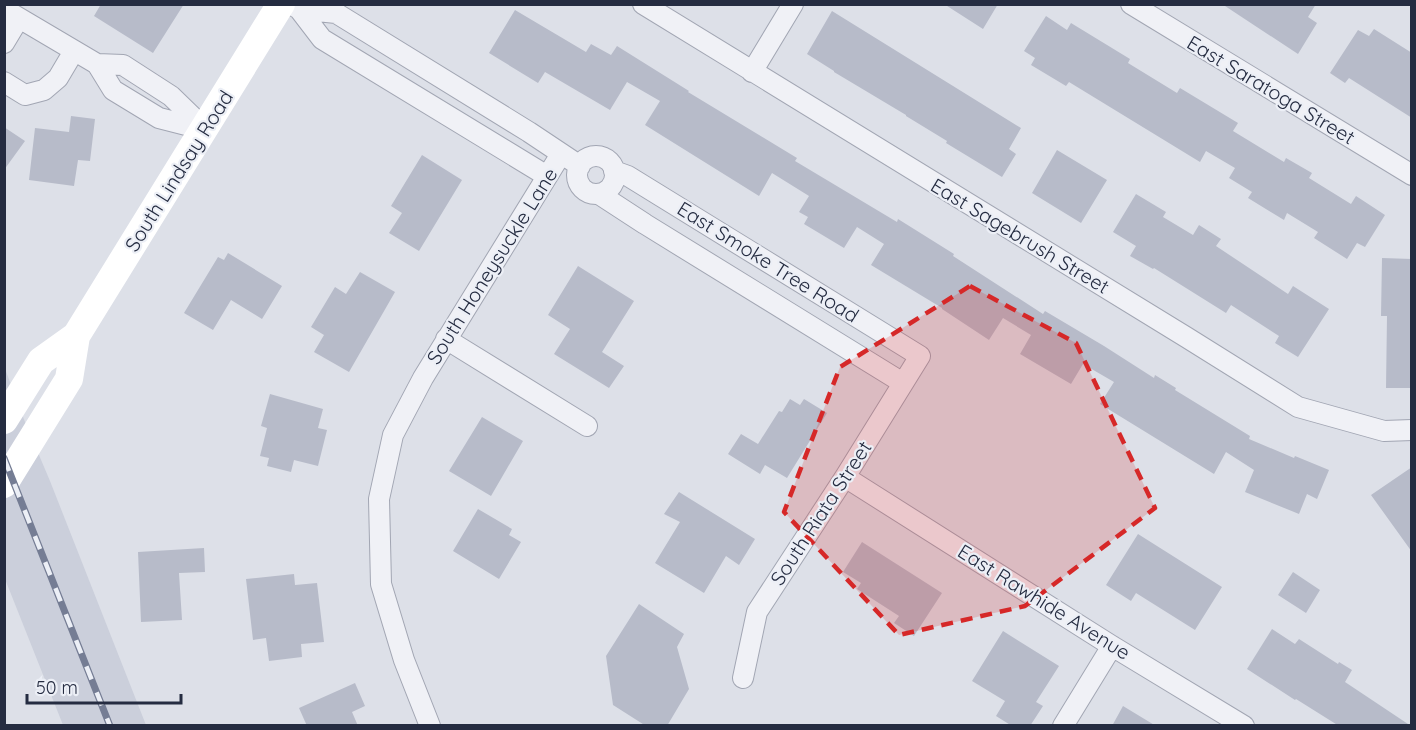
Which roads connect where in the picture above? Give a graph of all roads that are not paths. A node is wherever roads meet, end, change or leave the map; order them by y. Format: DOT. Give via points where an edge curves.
graph roads {
  1 [pos="643,4"];
  2 [pos="793,4"];
  3 [pos="1131,4"];
  4 [pos="290,6"];
  5 [pos="12,14"];
  6 [pos="4,43"];
  7 [pos="74,51"];
  8 [pos="97,64"];
  9 [pos="752,72"];
  10 [pos="4,82"];
  11 [pos="205,129"];
  12 [pos="561,154"];
  13 [pos="580,166"];
  14 [pos="614,171"];
  15 [pos="1412,175"];
  16 [pos="547,176"];
  17 [pos="599,194"];
  18 [pos="715,229"];
  19 [pos="698,256"];
  20 [pos="773,265"];
  21 [pos="756,292"];
  22 [pos="76,336"];
  23 [pos="446,339"];
  24 [pos="920,356"];
  25 [pos="903,383"];
  26 [pos="4,420"];
  27 [pos="588,426"];
  28 [pos="1412,430"];
  29 [pos="845,477"];
  30 [pos="4,484"];
  31 [pos="1112,646"];
  32 [pos="743,678"];
  33 [pos="430,726"];
  34 [pos="1062,726"];
  35 [pos="1244,726"];
  1 -- 9 [label="street, East Sagebrush Street"];
  2 -- 9 [label="street"];
  3 -- 15 [label="street, East Saratoga Street"];
  4 -- 11 [label="main road, South Lindsay Road"];
  4 -- 12 [label="street" via="336,13"];
  4 -- 16 [label="street" via="322,39"];
  5 -- 6 [label="street"];
  5 -- 7 [label="street"];
  7 -- 8 [label="street"];
  7 -- 10 [label="street" via="58,78 44,90 25,95"];
  8 -- 11 [label="street" via="123,64 171,96"];
  8 -- 11 [label="street" via="113,90 159,118"];
  9 -- 28 [label="street, East Sagebrush Street" via="1298,407 1384,431"];
  11 -- 22 [label="main road, South Lindsay Road"];
  12 -- 13 [label="street"];
  12 -- 16 [label="street, South Honeysuckle Lane"];
  13 -- 14 [label="street" via="596,157 607,160"];
  13 -- 17 [label="street" via="579,183 587,192"];
  14 -- 17 [label="street" via="610,188"];
  14 -- 18 [label="street, East Smoke Tree Road"];
  16 -- 23 [label="street, South Honeysuckle Lane"];
  17 -- 19 [label="street, East Smoke Tree Road"];
  18 -- 19 [label="street"];
  18 -- 20 [label="street, East Smoke Tree Road"];
  19 -- 21 [label="street, East Smoke Tree Road"];
  20 -- 21 [label="street"];
  20 -- 24 [label="street, East Smoke Tree Road"];
  21 -- 25 [label="street, East Smoke Tree Road"];
  22 -- 26 [label="main road, South Lindsay Road" via="41,361"];
  22 -- 30 [label="main road, South Lindsay Road" via="69,379"];
  23 -- 27 [label="street"];
  23 -- 33 [label="street, South Honeysuckle Lane" via="393,435 379,499 381,584 404,660"];
  24 -- 25 [label="street, South Riata Street"];
  25 -- 29 [label="street, South Riata Street"];
  29 -- 31 [label="street, East Rawhide Avenue"];
  29 -- 32 [label="street, South Riata Street" via="757,612"];
  31 -- 34 [label="street"];
  31 -- 35 [label="street, East Rawhide Avenue"];
}
